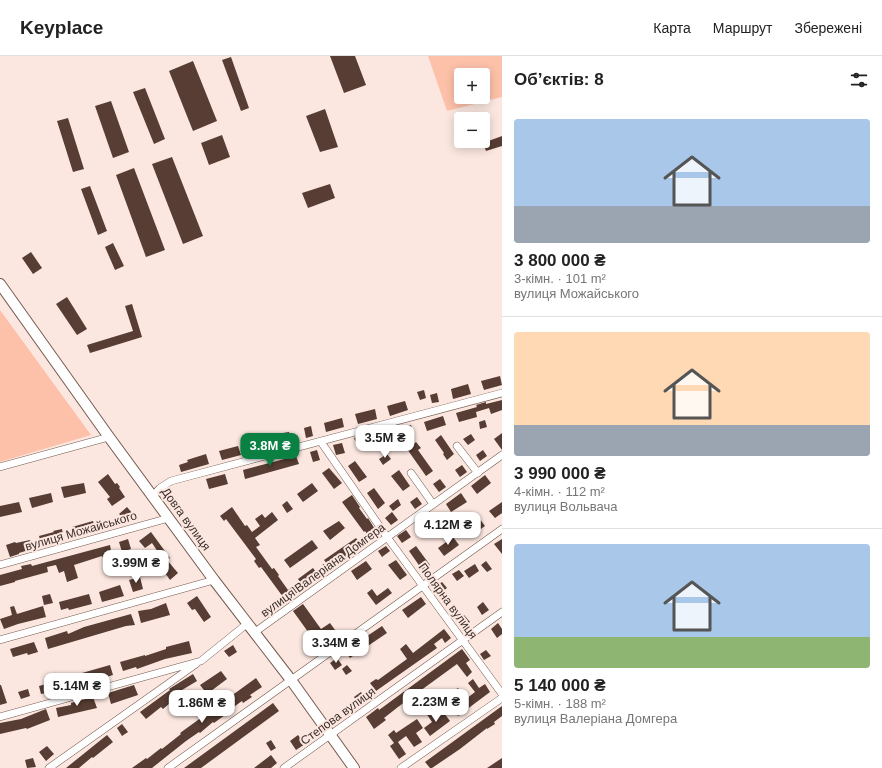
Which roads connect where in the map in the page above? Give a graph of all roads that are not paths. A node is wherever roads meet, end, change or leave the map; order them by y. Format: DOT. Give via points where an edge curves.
graph roads {
  1 [pos="0,284"];
  2 [pos="502,393"];
  3 [pos="109,438"];
  4 [pos="321,442"];
  5 [pos="457,446"];
  6 [pos="502,455"];
  7 [pos="0,467"];
  8 [pos="411,473"];
  9 [pos="478,473"];
  10 [pos="153,496"];
  11 [pos="433,504"];
  12 [pos="169,518"];
  13 [pos="502,529"];
  14 [pos="387,537"];
  15 [pos="0,566"];
  16 [pos="214,580"];
  17 [pos="423,586"];
  18 [pos="502,612"];
  19 [pos="248,623"];
  20 [pos="255,632"];
  21 [pos="0,640"];
  22 [pos="463,640"];
  23 [pos="201,661"];
  24 [pos="291,680"];
  25 [pos="502,694"];
  26 [pos="502,698"];
  27 [pos="0,717"];
  28 [pos="330,736"];
  29 [pos="49,768"];
  30 [pos="168,768"];
  31 [pos="284,768"];
  32 [pos="354,768"];
  33 [pos="401,768"];
  1 -- 3 [label="street, Довга вулиця"];
  2 -- 4 [label="street"];
  3 -- 7 [label="street"];
  3 -- 10 [label="street, Довга вулиця"];
  4 -- 10 [label="street" via="171,481"];
  4 -- 14 [label="street, Полярна вулиця"];
  5 -- 9 [label="street"];
  6 -- 9 [label="street, вулиця Валеріана Домгера"];
  8 -- 11 [label="street"];
  9 -- 11 [label="street, вулиця Валеріана Домгера"];
  10 -- 12 [label="street, Довга вулиця"];
  11 -- 14 [label="street, вулиця Валеріана Домгера"];
  12 -- 15 [label="street, вулиця Можайського"];
  12 -- 16 [label="street, Довга вулиця"];
  13 -- 17 [label="street"];
  14 -- 17 [label="street, Полярна вулиця"];
  14 -- 20 [label="street, вулиця Валеріана Домгера"];
  16 -- 19 [label="street, Довга вулиця"];
  16 -- 21 [label="street"];
  17 -- 22 [label="street, Полярна вулиця"];
  17 -- 24 [label="street"];
  18 -- 22 [label="street, Степова вулиця"];
  19 -- 20 [label="street, Довга вулиця"];
  19 -- 23 [label="street, вулиця Валеріана Домгера"];
  20 -- 24 [label="street, Довга вулиця"];
  22 -- 25 [label="street, Полярна вулиця"];
  22 -- 28 [label="street, Степова вулиця"];
  23 -- 27 [label="street, вулиця Валеріана Домгера"];
  23 -- 29 [label="street"];
  24 -- 28 [label="street, Довга вулиця"];
  24 -- 30 [label="street"];
  26 -- 33 [label="street"];
  28 -- 31 [label="street, Степова вулиця"];
  28 -- 32 [label="street, Довга вулиця"];
}
